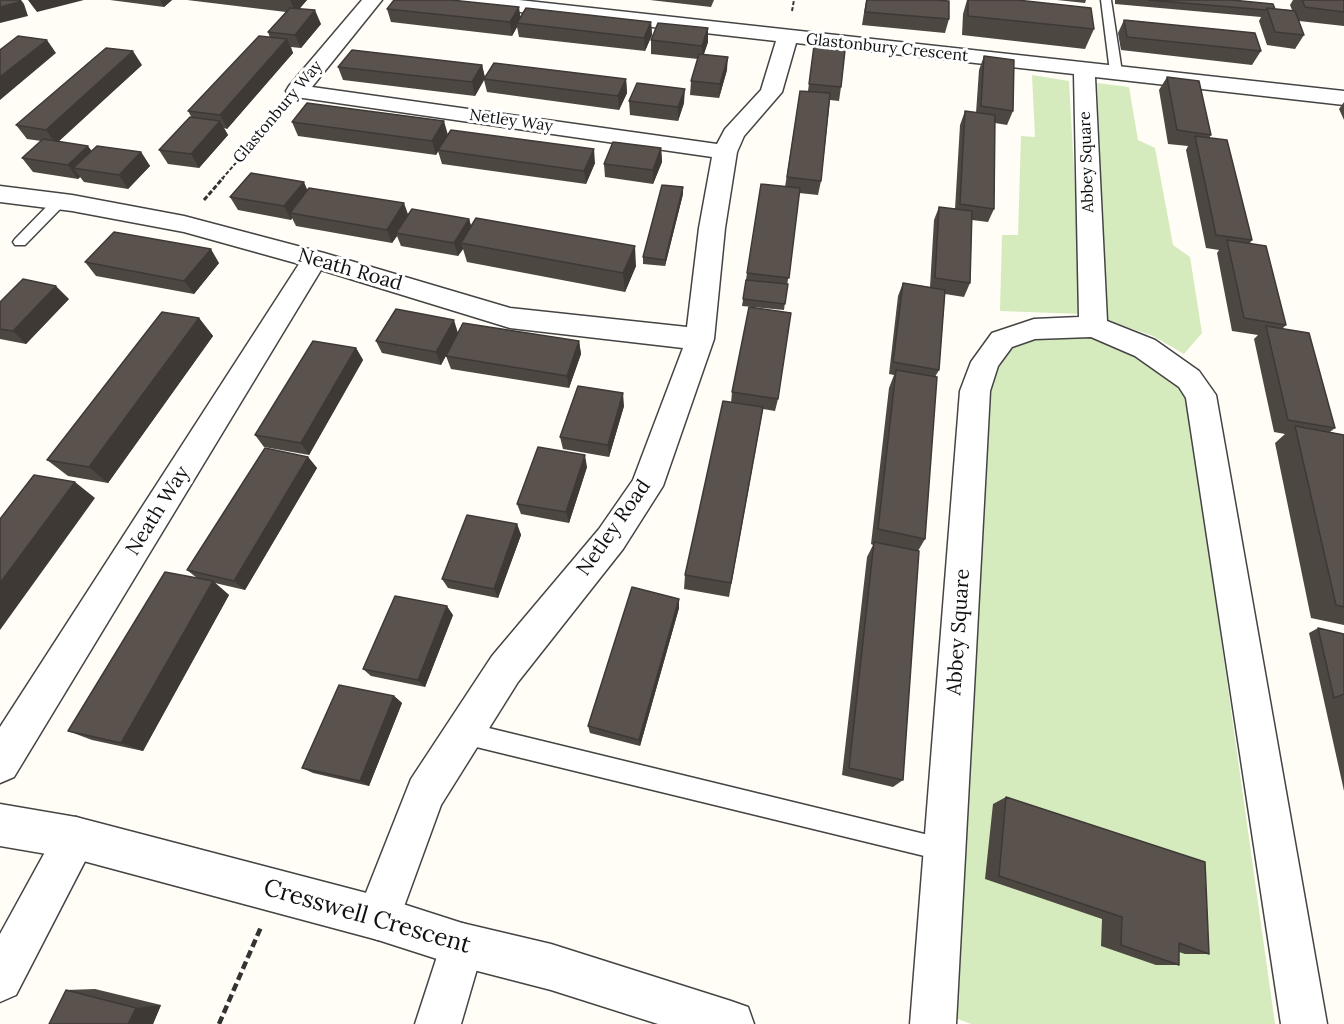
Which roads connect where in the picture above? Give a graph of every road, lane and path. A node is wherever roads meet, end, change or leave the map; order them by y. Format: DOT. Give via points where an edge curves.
graph roads {
  1 [pos="372,0"];
  2 [pos="467,0"];
  3 [pos="1106,0"];
  4 [pos="788,37"];
  5 [pos="1084,69"];
  6 [pos="1116,72"];
  7 [pos="297,91"];
  8 [pos="1344,98"];
  9 [pos="725,152"];
  10 [pos="0,194"];
  11 [pos="60,201"];
  12 [pos="184,224"];
  13 [pos="20,242"];
  14 [pos="315,259"];
  15 [pos="1093,327"];
  16 [pos="700,339"];
  17 [pos="464,733"];
  18 [pos="0,763"];
  19 [pos="0,825"];
  20 [pos="76,838"];
  21 [pos="945,850"];
  22 [pos="277,891"];
  23 [pos="378,918"];
  24 [pos="462,945"];
  25 [pos="0,979"];
  26 [pos="219,1024"];
  27 [pos="438,1024"];
  28 [pos="731,1024"];
  29 [pos="933,1024"];
  30 [pos="1304,1024"];
  1 -- 7 [label="street, Glastonbury Way"];
  2 -- 4 [label="street, Glastonbury Crescent"];
  3 -- 6 [label="lane"];
  4 -- 5 [label="street, Glastonbury Crescent"];
  4 -- 9 [label="street, Netley Road" via="771,92 733,134"];
  5 -- 6 [label="street, Glastonbury Crescent"];
  5 -- 15 [label="street, Abbey Square"];
  6 -- 8 [label="street, Glastonbury Crescent"];
  7 -- 9 [label="street, Netley Way"];
  7 -- 12 [label="path, Glastonbury Way"];
  9 -- 16 [label="street, Netley Road"];
  10 -- 11 [label="street, Neath Road"];
  11 -- 12 [label="street, Neath Road"];
  11 -- 13 [label="lane"];
  12 -- 14 [label="street, Neath Road"];
  14 -- 16 [label="street, Neath Road" via="510,318"];
  14 -- 18 [label="street, Neath Way"];
  15 -- 21 [label="street, Abbey Square" via="1034,329 1002,340 985,362 975,391"];
  15 -- 30 [label="street, Abbey Square" via="1145,348 1189,379 1201,395"];
  16 -- 17 [label="street, Netley Road" via="647,486 611,539 505,669"];
  17 -- 21 [label="lane"];
  17 -- 23 [label="street, Netley Road" via="424,794"];
  19 -- 20 [label="street, Cresswell Crescent"];
  20 -- 22 [label="street, Cresswell Crescent"];
  20 -- 25 [label="street"];
  21 -- 29 [label="street, Abbey Square"];
  22 -- 23 [label="street, Cresswell Crescent"];
  22 -- 26 [label="path"];
  23 -- 24 [label="street, Cresswell Crescent"];
  24 -- 27 [label="street"];
  24 -- 28 [label="street, Cresswell Crescent" via="551,967"];
}
